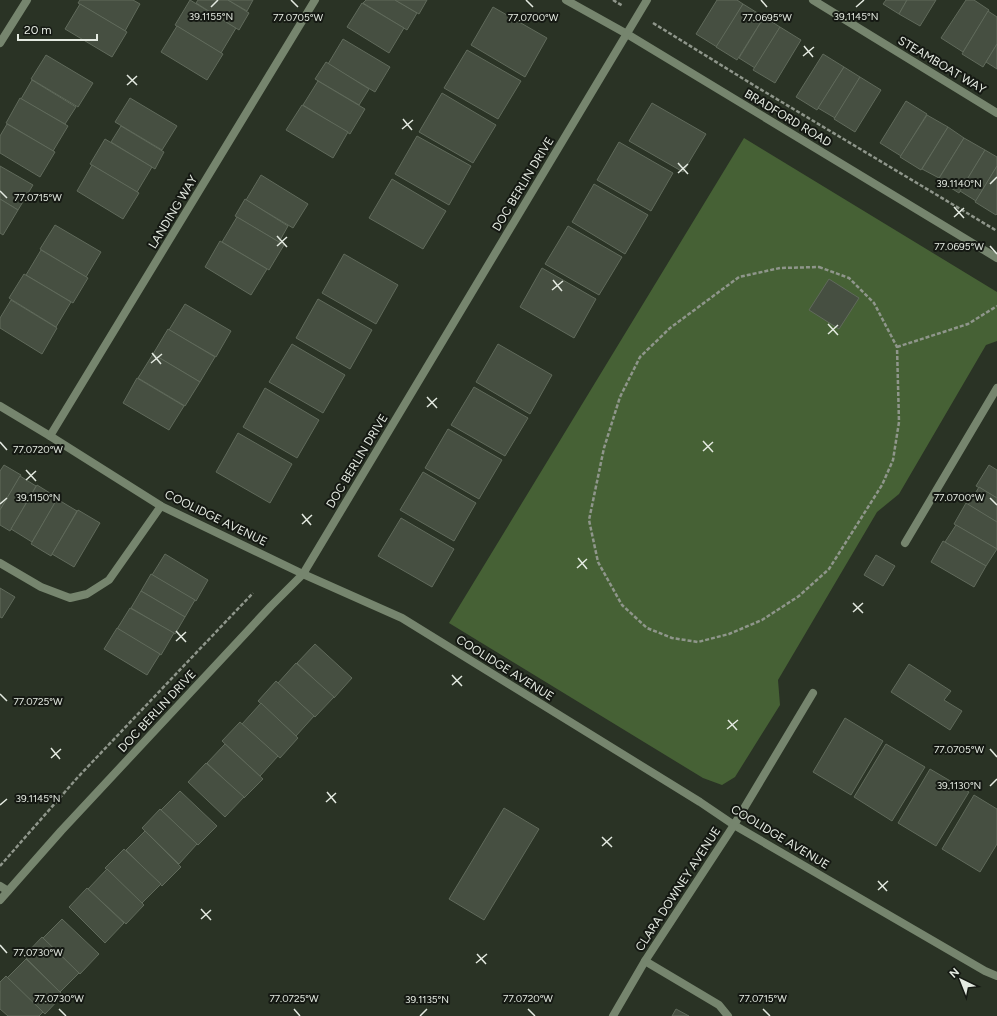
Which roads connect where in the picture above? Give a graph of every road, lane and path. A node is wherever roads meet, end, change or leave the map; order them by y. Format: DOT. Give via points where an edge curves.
graph roads {
  1 [pos="27,0"];
  2 [pos="315,0"];
  3 [pos="566,0"];
  4 [pos="613,0"];
  5 [pos="647,0"];
  6 [pos="813,0"];
  7 [pos="638,15"];
  8 [pos="627,34"];
  9 [pos="0,43"];
  10 [pos="997,113"];
  11 [pos="997,231"];
  12 [pos="997,258"];
  13 [pos="997,306"];
  14 [pos="897,347"];
  15 [pos="996,392"];
  16 [pos="0,406"];
  17 [pos="50,436"];
  18 [pos="161,506"];
  19 [pos="905,543"];
  20 [pos="0,563"];
  21 [pos="303,574"];
  22 [pos="253,593"];
  23 [pos="813,693"];
  24 [pos="734,825"];
  25 [pos="0,866"];
  26 [pos="0,886"];
  27 [pos="8,891"];
  28 [pos="0,900"];
  29 [pos="645,961"];
  30 [pos="985,971"];
  31 [pos="997,976"];
  32 [pos="997,983"];
  33 [pos="612,1016"];
  34 [pos="728,1016"];
  1 -- 9 [label="street"];
  2 -- 17 [label="street, LANDING WAY"];
  3 -- 8 [label="street, BRADFORD ROAD"];
  4 -- 7 [label="path"];
  5 -- 7 [label="street, DOC BERLIN DRIVE"];
  6 -- 10 [label="street, STEAMBOAT WAY"];
  7 -- 8 [label="street, DOC BERLIN DRIVE"];
  7 -- 11 [label="path"];
  8 -- 12 [label="street, BRADFORD ROAD"];
  8 -- 21 [label="street, DOC BERLIN DRIVE"];
  13 -- 14 [label="path" via="968,324"];
  14 -- 14 [label="path" via="899,422 893,460 882,485 829,569 799,596 762,620 729,634 698,642 672,638 647,628 622,605 598,562 588,520 604,448 620,397 640,357 670,328 740,277 780,268 818,267 849,278 874,303"];
  15 -- 19 [label="street"];
  16 -- 17 [label="street, COOLIDGE AVENUE"];
  17 -- 18 [label="street, COOLIDGE AVENUE"];
  18 -- 20 [label="street" via="109,580 87,594 70,598 41,587"];
  18 -- 21 [label="street, COOLIDGE AVENUE"];
  21 -- 24 [label="street, COOLIDGE AVENUE" via="402,618"];
  21 -- 27 [label="street, DOC BERLIN DRIVE" via="61,831"];
  22 -- 25 [label="path" via="78,777"];
  23 -- 24 [label="street, CLARA DOWNEY AVENUE"];
  24 -- 29 [label="street, CLARA DOWNEY AVENUE"];
  24 -- 30 [label="street, COOLIDGE AVENUE"];
  26 -- 27 [label="street"];
  27 -- 28 [label="street, DOC BERLIN DRIVE"];
  29 -- 33 [label="street, CLARA DOWNEY AVENUE"];
  29 -- 34 [label="street" via="719,1005"];
  30 -- 31 [label="street, COOLIDGE AVENUE"];
  30 -- 32 [label="street, COOLIDGE AVENUE"];
}
